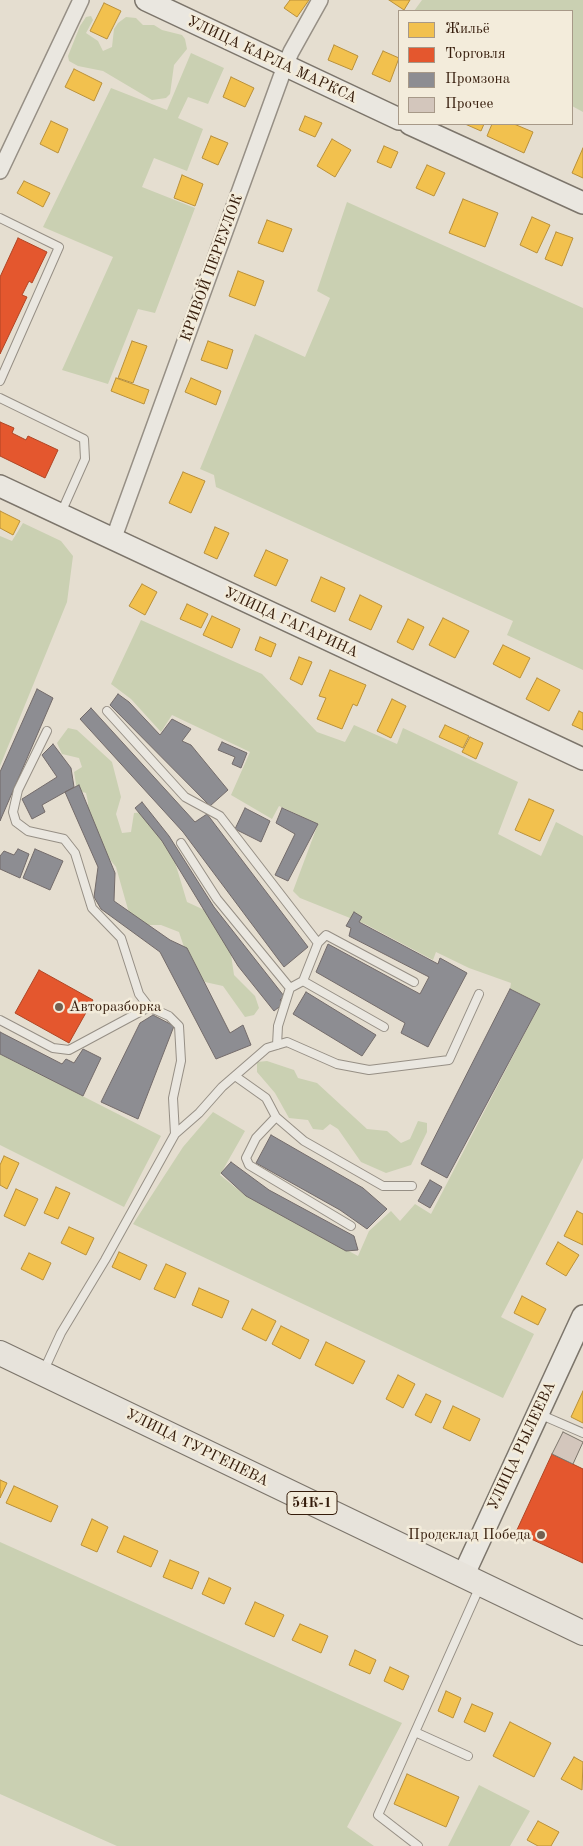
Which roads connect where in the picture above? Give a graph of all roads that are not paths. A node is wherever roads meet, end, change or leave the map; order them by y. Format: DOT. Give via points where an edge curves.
graph roads {
  1 [pos="81,0"];
  2 [pos="146,0"];
  3 [pos="320,0"];
  4 [pos="285,66"];
  5 [pos="398,119"];
  6 [pos="412,125"];
  7 [pos="0,171"];
  8 [pos="583,203"];
  9 [pos="0,218"];
  10 [pos="0,381"];
  11 [pos="0,398"];
  12 [pos="0,486"];
  13 [pos="61,515"];
  14 [pos="113,540"];
  15 [pos="106,711"];
  16 [pos="47,731"];
  17 [pos="583,759"];
  18 [pos="181,843"];
  19 [pos="318,943"];
  20 [pos="303,981"];
  21 [pos="414,982"];
  22 [pos="290,988"];
  23 [pos="479,994"];
  24 [pos="149,1007"];
  25 [pos="0,1020"];
  26 [pos="384,1027"];
  27 [pos="276,1045"];
  28 [pos="235,1076"];
  29 [pos="276,1117"];
  30 [pos="176,1134"];
  31 [pos="412,1186"];
  32 [pos="351,1226"];
  33 [pos="583,1316"];
  34 [pos="0,1353"];
  35 [pos="42,1374"];
  36 [pos="538,1413"];
  37 [pos="583,1433"];
  38 [pos="472,1580"];
  39 [pos="583,1632"];
  40 [pos="414,1732"];
  41 [pos="468,1756"];
  42 [pos="418,1846"];
  1 -- 7 [label="street"];
  2 -- 4 [label="street, УЛИЦА КАРЛА МАРКСА"];
  3 -- 4 [label="street, КРИВОЙ ПЕРЕУЛОК"];
  4 -- 5 [label="street, УЛИЦА КАРЛА МАРКСА"];
  4 -- 14 [label="street, КРИВОЙ ПЕРЕУЛОК"];
  6 -- 8 [label="street"];
  9 -- 10 [label="lane" via="59,247"];
  11 -- 13 [label="lane" via="84,439 85,459"];
  12 -- 13 [label="street, УЛИЦА ГАГАРИНА"];
  13 -- 14 [label="street, УЛИЦА ГАГАРИНА"];
  14 -- 17 [label="street, УЛИЦА ГАГАРИНА"];
  15 -- 19 [label="lane" via="185,797 220,816"];
  16 -- 24 [label="lane" via="18,790 13,812 16,822 28,831 64,839 74,853 92,908 120,938 139,994"];
  18 -- 22 [label="lane" via="216,899"];
  19 -- 20 [label="lane"];
  19 -- 21 [label="lane" via="326,935"];
  20 -- 22 [label="lane"];
  20 -- 26 [label="lane"];
  22 -- 27 [label="lane" via="278,1026"];
  23 -- 27 [label="lane" via="449,1060 369,1070 337,1064 287,1042"];
  24 -- 25 [label="lane" via="69,1050 53,1048"];
  24 -- 30 [label="lane" via="169,1016 179,1026 181,1061 173,1098"];
  27 -- 28 [label="lane" via="267,1048"];
  28 -- 29 [label="lane" via="266,1098"];
  28 -- 30 [label="lane"];
  29 -- 31 [label="lane" via="304,1141 382,1186"];
  29 -- 32 [label="lane" via="256,1138 246,1158 249,1165"];
  30 -- 35 [label="lane" via="61,1333"];
  33 -- 36 [label="street, УЛИЦА РЫЛЕЕВА"];
  34 -- 35 [label="main road, УЛИЦА ТУРГЕНЕВА / 54К-1"];
  35 -- 38 [label="main road, УЛИЦА ТУРГЕНЕВА / 54К-1"];
  36 -- 37 [label="lane"];
  36 -- 38 [label="street, УЛИЦА РЫЛЕЕВА"];
  38 -- 39 [label="main road, УЛИЦА ТУРГЕНЕВА / 54К-1"];
  38 -- 40 [label="lane"];
  40 -- 41 [label="lane"];
  40 -- 42 [label="lane" via="378,1815"];
}
